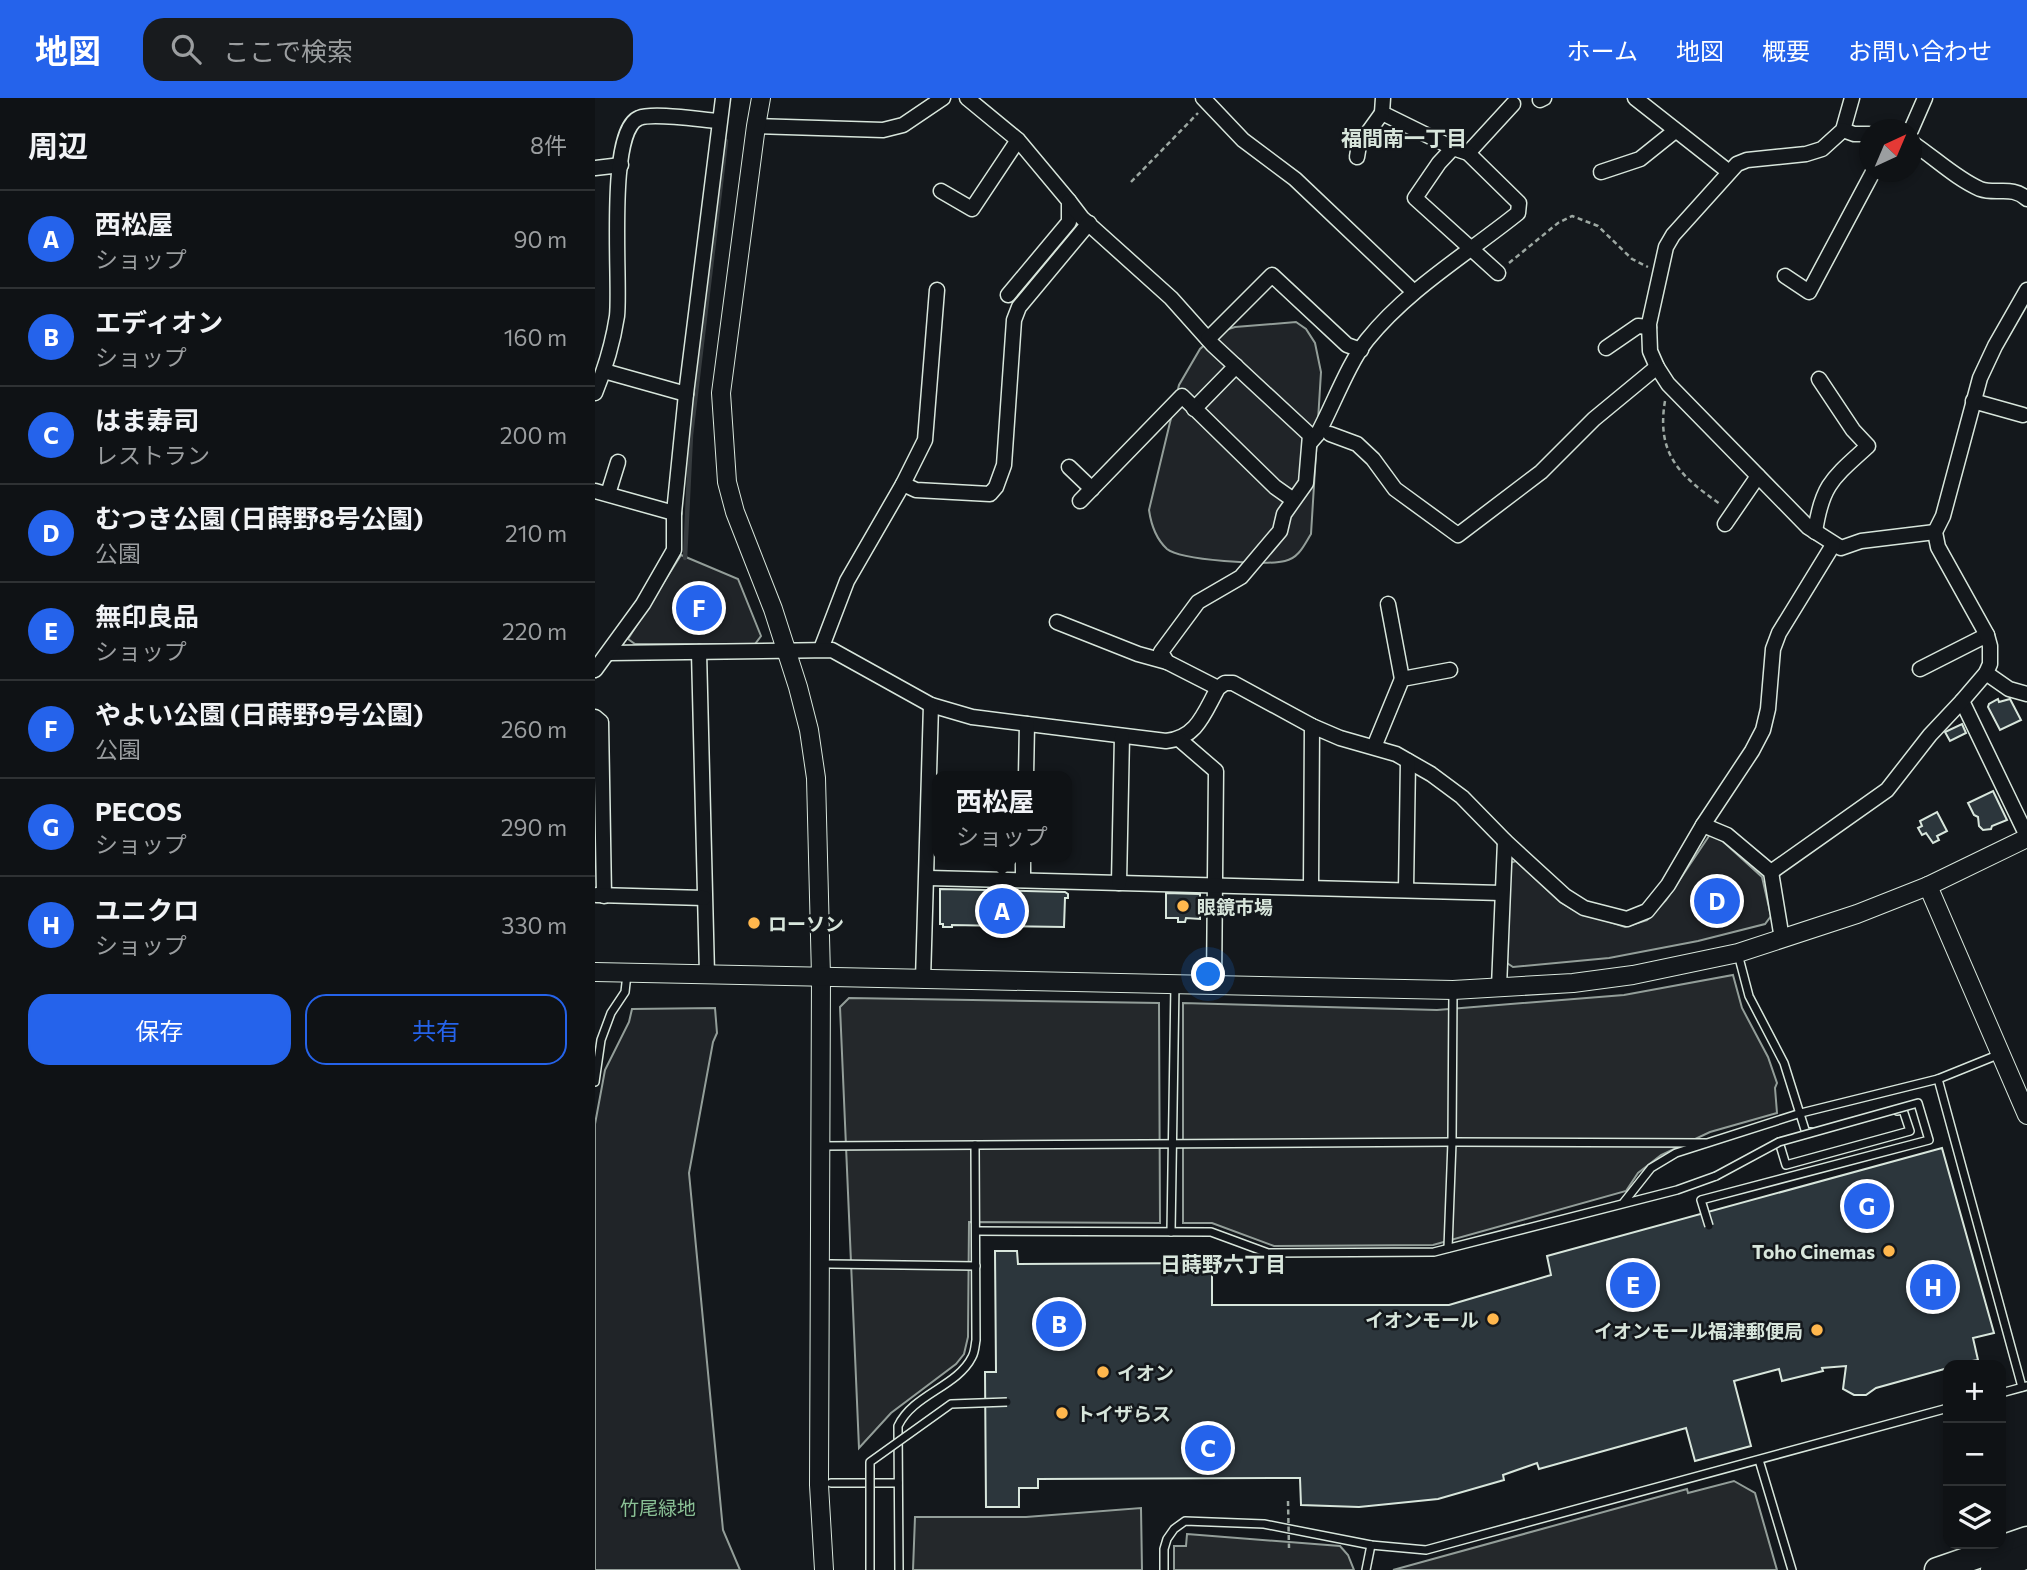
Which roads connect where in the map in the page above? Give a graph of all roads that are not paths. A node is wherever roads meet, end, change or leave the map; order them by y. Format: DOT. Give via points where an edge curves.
graph roads {
  1 [pos="723,98"];
  2 [pos="761,98"];
  3 [pos="943,98"];
  4 [pos="967,98"];
  5 [pos="1635,98"];
  6 [pos="1851,98"];
  7 [pos="1925,98"];
  8 [pos="1207,100"];
  9 [pos="1513,104"];
  10 [pos="1383,105"];
  11 [pos="1915,119"];
  12 [pos="719,121"];
  13 [pos="756,126"];
  14 [pos="1843,130"];
  15 [pos="1675,131"];
  16 [pos="1859,134"];
  17 [pos="1018,140"];
  18 [pos="1453,148"];
  19 [pos="1922,149"];
  20 [pos="1468,153"];
  21 [pos="1357,157"];
  22 [pos="621,165"];
  23 [pos="595,167"];
  24 [pos="1601,172"];
  25 [pos="1728,172"];
  26 [pos="2027,180"];
  27 [pos="1868,182"];
  28 [pos="941,191"];
  29 [pos="2025,197"];
  30 [pos="1069,201"];
  31 [pos="1089,223"];
  32 [pos="1471,250"];
  33 [pos="1498,272"];
  34 [pos="1785,276"];
  35 [pos="937,290"];
  36 [pos="2027,290"];
  37 [pos="1414,292"];
  38 [pos="1008,295"];
  39 [pos="1649,327"];
  40 [pos="1208,339"];
  41 [pos="1606,348"];
  42 [pos="1361,350"];
  43 [pos="1236,366"];
  44 [pos="1657,367"];
  45 [pos="604,371"];
  46 [pos="1819,379"];
  47 [pos="595,393"];
  48 [pos="686,394"];
  49 [pos="1973,401"];
  50 [pos="1194,409"];
  51 [pos="2023,415"];
  52 [pos="1330,434"];
  53 [pos="1310,443"];
  54 [pos="618,462"];
  55 [pos="1069,467"];
  56 [pos="1758,476"];
  57 [pos="903,484"];
  58 [pos="1092,489"];
  59 [pos="602,493"];
  60 [pos="1292,499"];
  61 [pos="1080,501"];
  62 [pos="674,513"];
  63 [pos="1729,518"];
  64 [pos="1815,532"];
  65 [pos="1935,532"];
  66 [pos="1833,545"];
  67 [pos="1388,604"];
  68 [pos="1057,622"];
  69 [pos="1987,635"];
  70 [pos="821,649"];
  71 [pos="787,651"];
  72 [pos="699,652"];
  73 [pos="609,653"];
  74 [pos="1167,662"];
  75 [pos="1920,669"];
  76 [pos="595,670"];
  77 [pos="1450,670"];
  78 [pos="1986,673"];
  79 [pos="1402,679"];
  80 [pos="1218,688"];
  81 [pos="2027,694"];
  82 [pos="1962,702"];
  83 [pos="931,705"];
  84 [pos="595,717"];
  85 [pos="1027,724"];
  86 [pos="1312,726"];
  87 [pos="1122,736"];
  88 [pos="1181,740"];
  89 [pos="1374,747"];
  90 [pos="1408,761"];
  91 [pos="1026,771"];
  92 [pos="1703,825"];
  93 [pos="2027,837"];
  94 [pos="1505,841"];
  95 [pos="1023,862"];
  96 [pos="1771,872"];
  97 [pos="927,877"];
  98 [pos="1023,880"];
  99 [pos="1119,883"];
  100 [pos="1214,885"];
  101 [pos="1928,886"];
  102 [pos="1311,887"];
  103 [pos="1406,890"];
  104 [pos="1502,893"];
  105 [pos="599,895"];
  106 [pos="704,898"];
  107 [pos="1782,939"];
  108 [pos="1738,953"];
  109 [pos="595,972"];
  110 [pos="627,973"];
  111 [pos="707,974"];
  112 [pos="821,976"];
  113 [pos="923,979"];
  114 [pos="1175,984"];
  115 [pos="1214,985"];
  116 [pos="1499,987"];
  117 [pos="1453,990"];
  118 [pos="2001,1054"];
  119 [pos="1938,1079"];
  120 [pos="595,1082"];
  121 [pos="1801,1113"];
  122 [pos="2027,1115"];
  123 [pos="1452,1142"];
  124 [pos="1779,1142"];
  125 [pos="1705,1143"];
  126 [pos="1172,1144"];
  127 [pos="975,1145"];
  128 [pos="823,1146"];
  129 [pos="1623,1203"];
  130 [pos="1709,1226"];
  131 [pos="976,1231"];
  132 [pos="1171,1232"];
  133 [pos="1448,1248"];
  134 [pos="829,1264"];
  135 [pos="976,1266"];
  136 [pos="2024,1386"];
  137 [pos="2006,1391"];
  138 [pos="1007,1402"];
  139 [pos="1943,1409"];
  140 [pos="1759,1461"];
  141 [pos="831,1483"];
  142 [pos="898,1483"];
  143 [pos="2027,1539"];
  144 [pos="1371,1545"];
  145 [pos="2027,1556"];
  146 [pos="824,1570"];
  147 [pos="834,1570"];
  148 [pos="870,1570"];
  149 [pos="899,1570"];
  150 [pos="1164,1570"];
  151 [pos="1366,1570"];
  152 [pos="1792,1570"];
  153 [pos="1937,1570"];
  154 [pos="1993,1570"];
  1 -- 12 [label="street"];
  2 -- 13 [label="street"];
  3 -- 13 [label="street" via="903,125 883,130"];
  4 -- 17 [label="street"];
  5 -- 15 [label="street"];
  6 -- 14 [label="street"];
  7 -- 11 [label="street"];
  8 -- 37 [label="street" via="1243,140 1295,179"];
  9 -- 20 [label="street"];
  10 -- 18 [label="street"];
  10 -- 21 [label="street" via="1359,145"];
  12 -- 22 [label="street" via="639,118 628,132"];
  12 -- 48 [label="street"];
  13 -- 71 [label="street" via="721,393 727,482"];
  14 -- 16 [label="street"];
  14 -- 25 [label="street" via="1822,149 1747,160"];
  15 -- 24 [label="street" via="1640,159"];
  15 -- 25 [label="street"];
  17 -- 28 [label="street" via="972,209"];
  17 -- 30 [label="street"];
  18 -- 20 [label="street"];
  18 -- 32 [label="street" via="1415,198"];
  19 -- 29 [label="street" via="1978,188 2011,190"];
  20 -- 32 [label="street" via="1519,203 1518,213"];
  22 -- 23 [label="street"];
  22 -- 45 [label="street" via="617,314"];
  25 -- 39 [label="street" via="1673,235"];
  26 -- 29 [label="street"];
  27 -- 34 [label="street" via="1809,292"];
  30 -- 31 [label="street"];
  30 -- 38 [label="street" via="1069,222"];
  31 -- 40 [label="street" via="1171,298"];
  31 -- 57 [label="street" via="1019,307 1014,320 1004,465 996,487 990,494 916,490"];
  32 -- 33 [label="street"];
  32 -- 37 [label="street"];
  35 -- 57 [label="street" via="925,440"];
  36 -- 49 [label="street" via="1995,346"];
  37 -- 42 [label="street"];
  39 -- 41 [label="street" via="1638,326"];
  39 -- 44 [label="street" via="1650,351"];
  40 -- 42 [label="street" via="1272,275 1347,345"];
  40 -- 43 [label="street"];
  42 -- 53 [label="street"];
  43 -- 50 [label="street"];
  43 -- 53 [label="street" via="1310,435"];
  44 -- 52 [label="street" via="1594,419 1541,472 1458,535 1395,489 1357,444"];
  44 -- 56 [label="street"];
  45 -- 47 [label="street"];
  45 -- 48 [label="street"];
  46 -- 64 [label="street" via="1868,446 1835,476 1820,500"];
  48 -- 62 [label="street"];
  49 -- 51 [label="street"];
  49 -- 65 [label="street"];
  50 -- 58 [label="street" via="1182,396"];
  50 -- 60 [label="street"];
  53 -- 60 [label="street" via="1306,483"];
  54 -- 59 [label="street"];
  55 -- 58 [label="street"];
  56 -- 63 [label="street"];
  56 -- 64 [label="street"];
  57 -- 70 [label="street" via="847,582"];
  58 -- 61 [label="street"];
  59 -- 62 [label="street"];
  60 -- 74 [label="street" via="1280,531 1241,577 1198,603 1183,622 1161,652"];
  62 -- 73 [label="street" via="674,550"];
  64 -- 66 [label="street"];
  65 -- 66 [label="street" via="1861,541 1841,548"];
  65 -- 69 [label="street" via="1938,547"];
  66 -- 92 [label="street" via="1779,633 1763,730"];
  67 -- 79 [label="street"];
  68 -- 74 [label="street"];
  69 -- 75 [label="street"];
  69 -- 78 [label="street" via="1990,664"];
  70 -- 71 [label="street"];
  70 -- 83 [label="street" via="848,657"];
  71 -- 72 [label="street"];
  71 -- 112 [label="street" via="809,730 816,778"];
  72 -- 73 [label="street"];
  72 -- 106 [label="street"];
  73 -- 76 [label="street"];
  74 -- 80 [label="street"];
  77 -- 79 [label="street"];
  78 -- 81 [label="street" via="2009,689"];
  78 -- 82 [label="street"];
  79 -- 89 [label="street"];
  80 -- 86 [label="street" via="1233,683"];
  80 -- 88 [label="street" via="1196,725"];
  82 -- 93 [label="street"];
  82 -- 96 [label="street" via="1887,790"];
  83 -- 85 [label="street" via="972,718"];
  83 -- 97 [label="street"];
  84 -- 105 [label="street" via="601,722"];
  85 -- 87 [label="street"];
  85 -- 91 [label="street"];
  86 -- 89 [label="street"];
  86 -- 102 [label="street"];
  87 -- 88 [label="street"];
  87 -- 99 [label="street"];
  88 -- 100 [label="street" via="1216,771"];
  89 -- 90 [label="street"];
  90 -- 94 [label="street" via="1462,797"];
  90 -- 103 [label="street"];
  92 -- 94 [label="street" via="1647,911 1627,919 1584,908 1565,896"];
  92 -- 96 [label="street" via="1727,835"];
  93 -- 101 [label="street"];
  94 -- 104 [label="street"];
  95 -- 98 [label="street"];
  96 -- 107 [label="street"];
  97 -- 98 [label="street"];
  97 -- 113 [label="street"];
  98 -- 99 [label="street"];
  99 -- 100 [label="street"];
  100 -- 102 [label="street"];
  100 -- 115 [label="street"];
  101 -- 107 [label="street"];
  101 -- 118 [label="street"];
  102 -- 103 [label="street"];
  103 -- 104 [label="street"];
  104 -- 116 [label="street"];
  105 -- 106 [label="street"];
  106 -- 111 [label="street"];
  107 -- 108 [label="street"];
  108 -- 116 [label="street" via="1633,975"];
  108 -- 121 [label="lane" via="1749,996 1784,1063"];
  109 -- 110 [label="street"];
  110 -- 111 [label="street"];
  110 -- 120 [label="lane" via="625,992 601,1040"];
  111 -- 112 [label="street"];
  112 -- 113 [label="street"];
  112 -- 128 [label="street"];
  113 -- 114 [label="street"];
  114 -- 115 [label="street"];
  114 -- 126 [label="lane"];
  115 -- 117 [label="street"];
  116 -- 117 [label="street"];
  117 -- 123 [label="lane"];
  118 -- 119 [label="lane"];
  118 -- 122 [label="street"];
  119 -- 121 [label="lane"];
  119 -- 136 [label="lane"];
  121 -- 124 [label="lane" via="1806,1133 1903,1110 1910,1130 1786,1165"];
  121 -- 125 [label="lane"];
  123 -- 125 [label="lane"];
  123 -- 126 [label="lane"];
  123 -- 133 [label="lane"];
  124 -- 129 [label="lane, bridge" via="1716,1176"];
  124 -- 130 [label="lane, bridge" via="1918,1103 1930,1140 1701,1199"];
  125 -- 129 [label="lane" via="1651,1168"];
  126 -- 127 [label="lane"];
  126 -- 132 [label="lane"];
  127 -- 128 [label="lane"];
  127 -- 131 [label="lane"];
  128 -- 134 [label="street"];
  128 -- 146 [label="street" via="819,1485"];
  129 -- 133 [label="lane"];
  131 -- 132 [label="lane"];
  131 -- 135 [label="lane"];
  132 -- 133 [label="lane" via="1210,1232 1268,1252 1434,1252"];
  134 -- 135 [label="lane"];
  134 -- 141 [label="street"];
  135 -- 142 [label="lane" via="977,1340 972,1357 961,1371 904,1413 898,1426"];
  136 -- 137 [label="lane"];
  138 -- 148 [label="lane, bridge" via="951,1404 870,1462"];
  139 -- 140 [label="lane"];
  140 -- 144 [label="lane" via="1426,1550"];
  140 -- 152 [label="lane"];
  141 -- 142 [label="lane"];
  141 -- 147 [label="street"];
  142 -- 149 [label="lane"];
  143 -- 153 [label="highway"];
  144 -- 150 [label="lane" via="1264,1524 1185,1521 1167,1539"];
  144 -- 151 [label="lane"];
  145 -- 154 [label="highway"];
}
